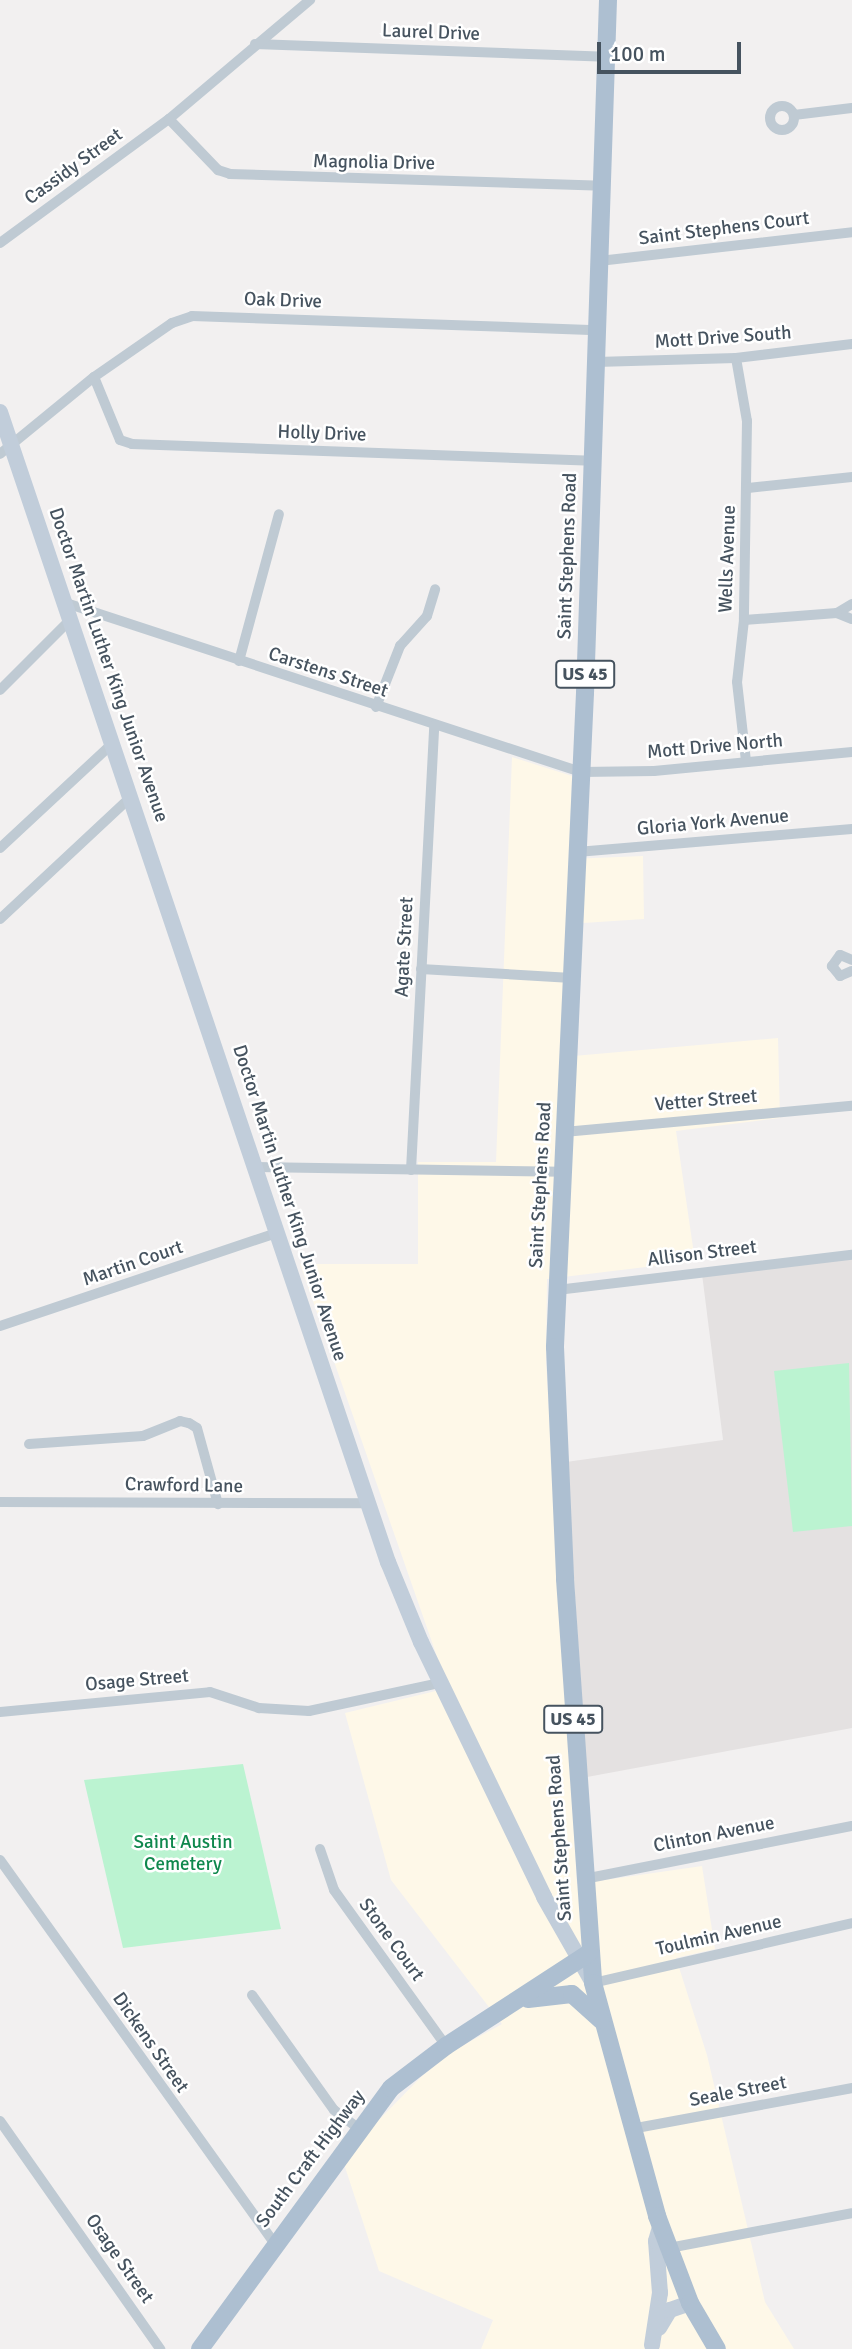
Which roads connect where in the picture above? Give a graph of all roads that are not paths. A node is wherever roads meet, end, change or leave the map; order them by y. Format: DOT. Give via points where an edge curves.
graph roads {
  1 [pos="310,0"];
  2 [pos="608,0"];
  3 [pos="254,44"];
  4 [pos="606,57"];
  5 [pos="852,108"];
  6 [pos="794,115"];
  7 [pos="169,118"];
  8 [pos="602,186"];
  9 [pos="852,232"];
  10 [pos="0,243"];
  11 [pos="599,261"];
  12 [pos="597,330"];
  13 [pos="852,344"];
  14 [pos="736,358"];
  15 [pos="596,362"];
  16 [pos="94,377"];
  17 [pos="0,412"];
  18 [pos="5,449"];
  19 [pos="592,461"];
  20 [pos="852,477"];
  21 [pos="748,488"];
  22 [pos="279,514"];
  23 [pos="435,589"];
  24 [pos="852,604"];
  25 [pos="68,611"];
  26 [pos="837,613"];
  27 [pos="852,619"];
  28 [pos="744,620"];
  29 [pos="239,661"];
  30 [pos="0,690"];
  31 [pos="376,707"];
  32 [pos="434,726"];
  33 [pos="113,743"];
  34 [pos="852,752"];
  35 [pos="746,761"];
  36 [pos="581,772"];
  37 [pos="131,797"];
  38 [pos="852,829"];
  39 [pos="0,848"];
  40 [pos="578,852"];
  41 [pos="0,919"];
  42 [pos="852,960"];
  43 [pos="421,969"];
  44 [pos="852,971"];
  45 [pos="572,978"];
  46 [pos="852,1106"];
  47 [pos="564,1132"];
  48 [pos="255,1167"];
  49 [pos="411,1170"];
  50 [pos="562,1172"];
  51 [pos="276,1234"];
  52 [pos="852,1255"];
  53 [pos="557,1290"];
  54 [pos="0,1326"];
  55 [pos="29,1444"];
  56 [pos="0,1502"];
  57 [pos="368,1503"];
  58 [pos="218,1504"];
  59 [pos="440,1683"];
  60 [pos="0,1712"];
  61 [pos="852,1826"];
  62 [pos="320,1849"];
  63 [pos="0,1860"];
  64 [pos="584,1879"];
  65 [pos="852,1923"];
  66 [pos="582,1956"];
  67 [pos="593,1983"];
  68 [pos="252,1994"];
  69 [pos="514,2003"];
  70 [pos="601,2020"];
  71 [pos="446,2046"];
  72 [pos="852,2088"];
  73 [pos="0,2121"];
  74 [pos="358,2128"];
  75 [pos="631,2129"];
  76 [pos="852,2213"];
  77 [pos="660,2227"];
  78 [pos="275,2244"];
  79 [pos="669,2248"];
  80 [pos="690,2303"];
  81 [pos="651,2347"];
  82 [pos="160,2349"];
  83 [pos="200,2349"];
  84 [pos="717,2349"];
  1 -- 3 [label="street, Cassidy Street"];
  2 -- 4 [label="main road, Saint Stephens Road / US 45"];
  3 -- 4 [label="street, Laurel Drive"];
  3 -- 7 [label="street, Cassidy Street"];
  4 -- 8 [label="main road, Saint Stephens Road / US 45"];
  5 -- 6 [label="street"];
  7 -- 8 [label="street, Magnolia Drive" via="218,170 230,174"];
  7 -- 10 [label="street, Cassidy Street"];
  8 -- 11 [label="main road, Saint Stephens Road / US 45"];
  9 -- 11 [label="street, Saint Stephens Court"];
  11 -- 12 [label="main road, Saint Stephens Road / US 45"];
  12 -- 15 [label="main road, Saint Stephens Road / US 45"];
  12 -- 16 [label="street, Oak Drive" via="192,316 172,323"];
  13 -- 14 [label="street, Mott Drive South"];
  14 -- 15 [label="street, Mott Drive South"];
  14 -- 21 [label="street, Wells Avenue" via="747,421"];
  15 -- 19 [label="main road, Saint Stephens Road / US 45"];
  16 -- 18 [label="street, Oak Drive"];
  16 -- 19 [label="street, Holly Drive" via="120,440 132,444"];
  17 -- 18 [label="main road, Doctor Martin Luther King Junior Avenue"];
  18 -- 25 [label="main road, Doctor Martin Luther King Junior Avenue"];
  19 -- 36 [label="main road, Saint Stephens Road / US 45"];
  20 -- 21 [label="street"];
  21 -- 28 [label="street, Wells Avenue"];
  22 -- 29 [label="street"];
  23 -- 31 [label="street" via="427,616 400,646"];
  24 -- 26 [label="street"];
  25 -- 29 [label="street, Carstens Street"];
  25 -- 30 [label="street"];
  25 -- 33 [label="main road, Doctor Martin Luther King Junior Avenue"];
  26 -- 27 [label="street"];
  26 -- 28 [label="street"];
  28 -- 35 [label="street, Wells Avenue" via="737,682"];
  29 -- 31 [label="street, Carstens Street"];
  31 -- 32 [label="street, Carstens Street"];
  32 -- 36 [label="street, Carstens Street"];
  32 -- 43 [label="street, Agate Street"];
  33 -- 37 [label="main road, Doctor Martin Luther King Junior Avenue"];
  33 -- 39 [label="street"];
  34 -- 35 [label="street, Mott Drive North"];
  35 -- 36 [label="street, Mott Drive North"];
  36 -- 40 [label="main road, Saint Stephens Road / US 45"];
  37 -- 41 [label="street"];
  37 -- 48 [label="main road, Doctor Martin Luther King Junior Avenue"];
  38 -- 40 [label="street, Gloria York Avenue"];
  40 -- 45 [label="main road, Saint Stephens Road / US 45"];
  42 -- 44 [label="street" via="840,955 832,966 840,976"];
  43 -- 45 [label="street"];
  43 -- 49 [label="street, Agate Street"];
  45 -- 47 [label="main road, Saint Stephens Road / US 45"];
  46 -- 47 [label="street, Vetter Street"];
  47 -- 50 [label="main road, Saint Stephens Road / US 45"];
  48 -- 49 [label="street"];
  48 -- 51 [label="main road, Doctor Martin Luther King Junior Avenue"];
  49 -- 50 [label="street"];
  50 -- 53 [label="main road, Saint Stephens Road / US 45"];
  51 -- 54 [label="street, Martin Court"];
  51 -- 57 [label="main road, Doctor Martin Luther King Junior Avenue"];
  52 -- 53 [label="street, Allison Street"];
  53 -- 64 [label="main road, Saint Stephens Road / US 45" via="555,1347 565,1579"];
  55 -- 58 [label="street" via="143,1436 180,1421 189,1423 197,1428"];
  56 -- 58 [label="street, Crawford Lane"];
  57 -- 58 [label="street, Crawford Lane"];
  57 -- 59 [label="main road, Doctor Martin Luther King Junior Avenue"];
  59 -- 60 [label="street, Osage Street" via="309,1710 259,1708 210,1692"];
  59 -- 66 [label="main road, Doctor Martin Luther King Junior Avenue"];
  61 -- 64 [label="street, Clinton Avenue"];
  62 -- 71 [label="street, Stone Court" via="334,1890"];
  63 -- 78 [label="street, Dickens Street"];
  64 -- 66 [label="main road, Saint Stephens Road / US 45"];
  65 -- 67 [label="street, Toulmin Avenue"];
  66 -- 67 [label="main road, Saint Stephens Road / US 45"];
  66 -- 69 [label="main road, South Craft Highway"];
  67 -- 70 [label="main road, Saint Stephens Road / US 45"];
  68 -- 74 [label="street" via="334,2110"];
  69 -- 70 [label="main road" via="572,1994"];
  69 -- 71 [label="main road, South Craft Highway"];
  70 -- 75 [label="main road, Saint Stephens Road / US 45"];
  71 -- 74 [label="main road, South Craft Highway" via="391,2088"];
  72 -- 75 [label="street, Seale Street"];
  73 -- 82 [label="street, Osage Street"];
  74 -- 78 [label="main road, South Craft Highway"];
  75 -- 77 [label="main road, Saint Stephens Road / US 45"];
  76 -- 79 [label="street"];
  77 -- 79 [label="main road, Saint Stephens Road / US 45"];
  77 -- 81 [label="main road" via="656,2241 660,2293"];
  78 -- 83 [label="main road, South Craft Highway"];
  79 -- 80 [label="main road, Saint Stephens Road / US 45"];
  80 -- 81 [label="main road" via="664,2316"];
  80 -- 84 [label="main road, Saint Stephens Road / US 45"];
}
